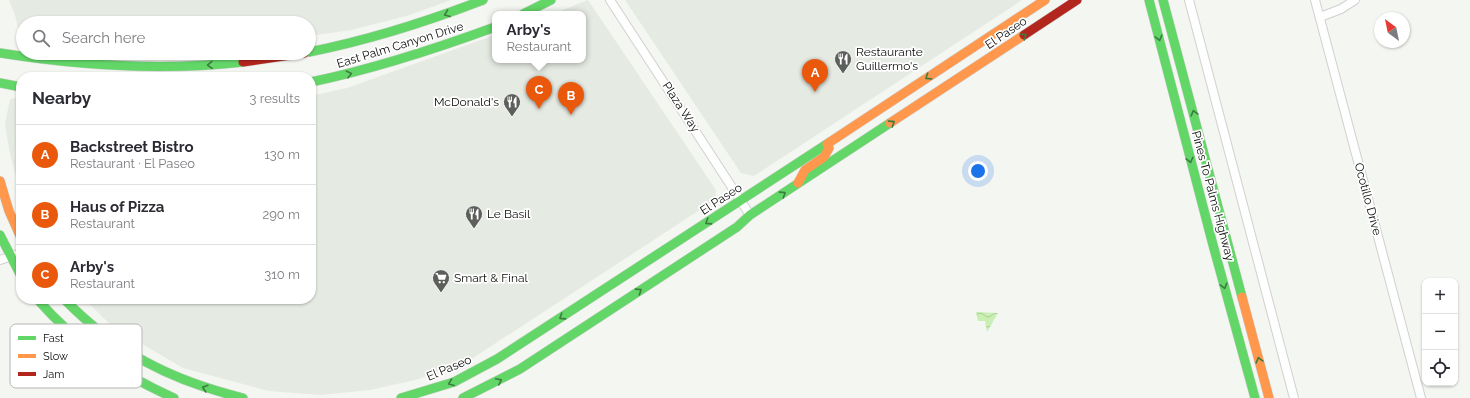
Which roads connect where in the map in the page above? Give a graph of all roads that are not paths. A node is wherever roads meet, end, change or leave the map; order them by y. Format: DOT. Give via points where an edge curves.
graph roads {
  1 [pos="483,0"];
  2 [pos="551,0"];
  3 [pos="610,0"];
  4 [pos="1045,0"];
  5 [pos="1065,0"];
  6 [pos="1078,0"];
  7 [pos="1149,0"];
  8 [pos="1163,0"];
  9 [pos="1189,0"];
  10 [pos="1315,0"];
  11 [pos="1355,0"];
  12 [pos="529,11"];
  13 [pos="1320,17"];
  14 [pos="1037,27"];
  15 [pos="492,28"];
  16 [pos="986,39"];
  17 [pos="1012,44"];
  18 [pos="316,51"];
  19 [pos="0,53"];
  20 [pos="16,55"];
  21 [pos="50,60"];
  22 [pos="258,60"];
  23 [pos="316,81"];
  24 [pos="0,83"];
  25 [pos="16,86"];
  26 [pos="939,92"];
  27 [pos="827,144"];
  28 [pos="0,181"];
  29 [pos="798,185"];
  30 [pos="741,200"];
  31 [pos="750,215"];
  32 [pos="16,227"];
  33 [pos="0,235"];
  34 [pos="16,256"];
  35 [pos="11,258"];
  36 [pos="0,260"];
  37 [pos="16,267"];
  38 [pos="42,304"];
  39 [pos="69,304"];
  40 [pos="60,324"];
  41 [pos="89,324"];
  42 [pos="142,360"];
  43 [pos="142,384"];
  44 [pos="174,398"];
  45 [pos="243,398"];
  46 [pos="401,398"];
  47 [pos="464,398"];
  48 [pos="1255,398"];
  49 [pos="1269,398"];
  50 [pos="1294,398"];
  51 [pos="1421,398"];
  1 -- 18 [label="street, East Palm Canyon Drive, one-way" via="400,30"];
  2 -- 12 [label="street"];
  3 -- 30 [label="street, Plaza Way"];
  4 -- 16 [label="street, El Paseo"];
  5 -- 14 [label="street"];
  6 -- 14 [label="street, El Paseo"];
  7 -- 48 [label="street, Pines To Palms Highway, one-way"];
  49 -- 8 [label="street, Pines To Palms Highway, one-way"];
  9 -- 50 [label="street"];
  10 -- 13 [label="street, Ocotillo Drive"];
  11 -- 13 [label="street"];
  13 -- 51 [label="street, Ocotillo Drive"];
  17 -- 14 [label="street, El Paseo, one-way"];
  23 -- 15 [label="street, East Palm Canyon Drive, one-way" via="349,75 406,58"];
  16 -- 17 [label="street"];
  16 -- 26 [label="street" via="940,79"];
  16 -- 27 [label="street, El Paseo, one-way"];
  17 -- 26 [label="street, El Paseo"];
  20 -- 19 [label="street, one-way"];
  22 -- 21 [label="street, one-way" via="221,65 153,67 85,65"];
  24 -- 25 [label="street"];
  29 -- 26 [label="street, El Paseo, one-way"];
  27 -- 29 [label="street" via="827,154 806,168"];
  27 -- 30 [label="street, El Paseo"];
  28 -- 32 [label="street"];
  31 -- 29 [label="street, El Paseo, one-way"];
  30 -- 31 [label="street, Plaza Way"];
  30 -- 46 [label="street, El Paseo, one-way" via="496,359 454,382"];
  47 -- 31 [label="street, El Paseo, one-way" via="520,369 737,227"];
  33 -- 35 [label="street"];
  34 -- 35 [label="street"];
  35 -- 36 [label="street"];
  35 -- 37 [label="street"];
  38 -- 40 [label="street"];
  41 -- 39 [label="street, one-way"];
  45 -- 42 [label="street, one-way" via="201,387"];
  43 -- 44 [label="street"];
}
